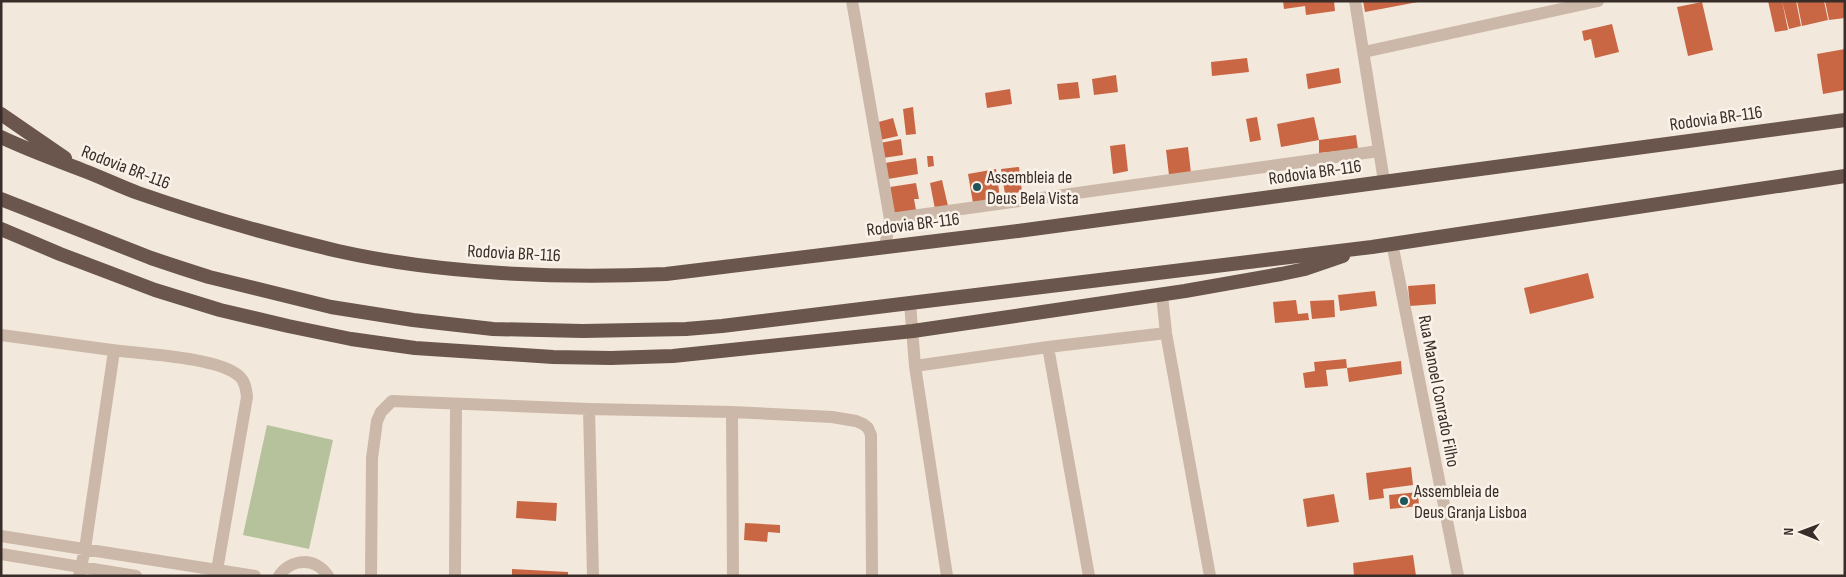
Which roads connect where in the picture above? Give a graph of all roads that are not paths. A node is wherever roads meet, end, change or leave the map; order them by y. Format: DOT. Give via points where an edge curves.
graph roads {
  1 [pos="852,1"];
  2 [pos="1355,1"];
  3 [pos="1598,1"];
  4 [pos="1364,52"];
  5 [pos="1,114"];
  6 [pos="1845,120"];
  7 [pos="1,137"];
  8 [pos="1379,151"];
  9 [pos="82,170"];
  10 [pos="1845,176"];
  11 [pos="1384,181"];
  12 [pos="1,199"];
  13 [pos="890,219"];
  14 [pos="1,229"];
  15 [pos="1392,243"];
  16 [pos="885,247"];
  17 [pos="1372,247"];
  18 [pos="1162,295"];
  19 [pos="910,303"];
  20 [pos="913,331"];
  21 [pos="1166,333"];
  22 [pos="1,335"];
  23 [pos="1048,347"];
  24 [pos="114,351"];
  25 [pos="915,366"];
  26 [pos="456,404"];
  27 [pos="590,409"];
  28 [pos="732,412"];
  29 [pos="1,536"];
  30 [pos="85,549"];
  31 [pos="1,554"];
  32 [pos="80,571"];
  33 [pos="217,573"];
  34 [pos="136,576"];
  35 [pos="255,576"];
  36 [pos="279,576"];
  37 [pos="328,576"];
  38 [pos="371,576"];
  39 [pos="455,576"];
  40 [pos="593,576"];
  41 [pos="733,576"];
  42 [pos="872,576"];
  43 [pos="947,576"];
  44 [pos="1089,576"];
  45 [pos="1210,576"];
  46 [pos="1458,576"];
  1 -- 13 [label="street"];
  2 -- 4 [label="street"];
  3 -- 4 [label="street"];
  4 -- 8 [label="street"];
  5 -- 9 [label="highway"];
  6 -- 11 [label="highway, Rodovia BR-116"];
  7 -- 9 [label="highway, Rodovia BR-116"];
  8 -- 11 [label="street"];
  8 -- 13 [label="street"];
  9 -- 16 [label="highway, Rodovia BR-116" via="136,192 265,233 339,251 451,268 620,276"];
  10 -- 15 [label="highway"];
  11 -- 16 [label="highway, Rodovia BR-116"];
  12 -- 19 [label="highway" via="150,258 209,277 331,307 413,320 493,329 670,329 722,326"];
  13 -- 16 [label="street"];
  14 -- 20 [label="highway" via="106,272 220,310 351,339 415,348 553,357 673,356"];
  15 -- 17 [label="highway"];
  15 -- 46 [label="street, Rua Manoel Conrado Filho"];
  17 -- 18 [label="highway" via="1294,272"];
  17 -- 19 [label="highway"];
  18 -- 20 [label="highway"];
  18 -- 21 [label="street"];
  19 -- 20 [label="street"];
  20 -- 25 [label="street"];
  21 -- 23 [label="street"];
  21 -- 45 [label="street"];
  22 -- 24 [label="street"];
  23 -- 25 [label="street"];
  23 -- 44 [label="street"];
  24 -- 30 [label="street"];
  24 -- 33 [label="street" via="215,365 238,376 246,388"];
  25 -- 43 [label="street"];
  26 -- 27 [label="street"];
  26 -- 38 [label="street" via="392,401 381,412 372,458"];
  26 -- 39 [label="street"];
  27 -- 28 [label="street"];
  27 -- 40 [label="street"];
  28 -- 41 [label="street"];
  28 -- 42 [label="street" via="832,417 856,421 868,428 872,435"];
  29 -- 30 [label="street"];
  30 -- 32 [label="street"];
  30 -- 33 [label="street"];
  31 -- 32 [label="street"];
  32 -- 34 [label="street"];
  33 -- 35 [label="street"];
  36 -- 37 [label="street" via="290,565 309,562"];
}
